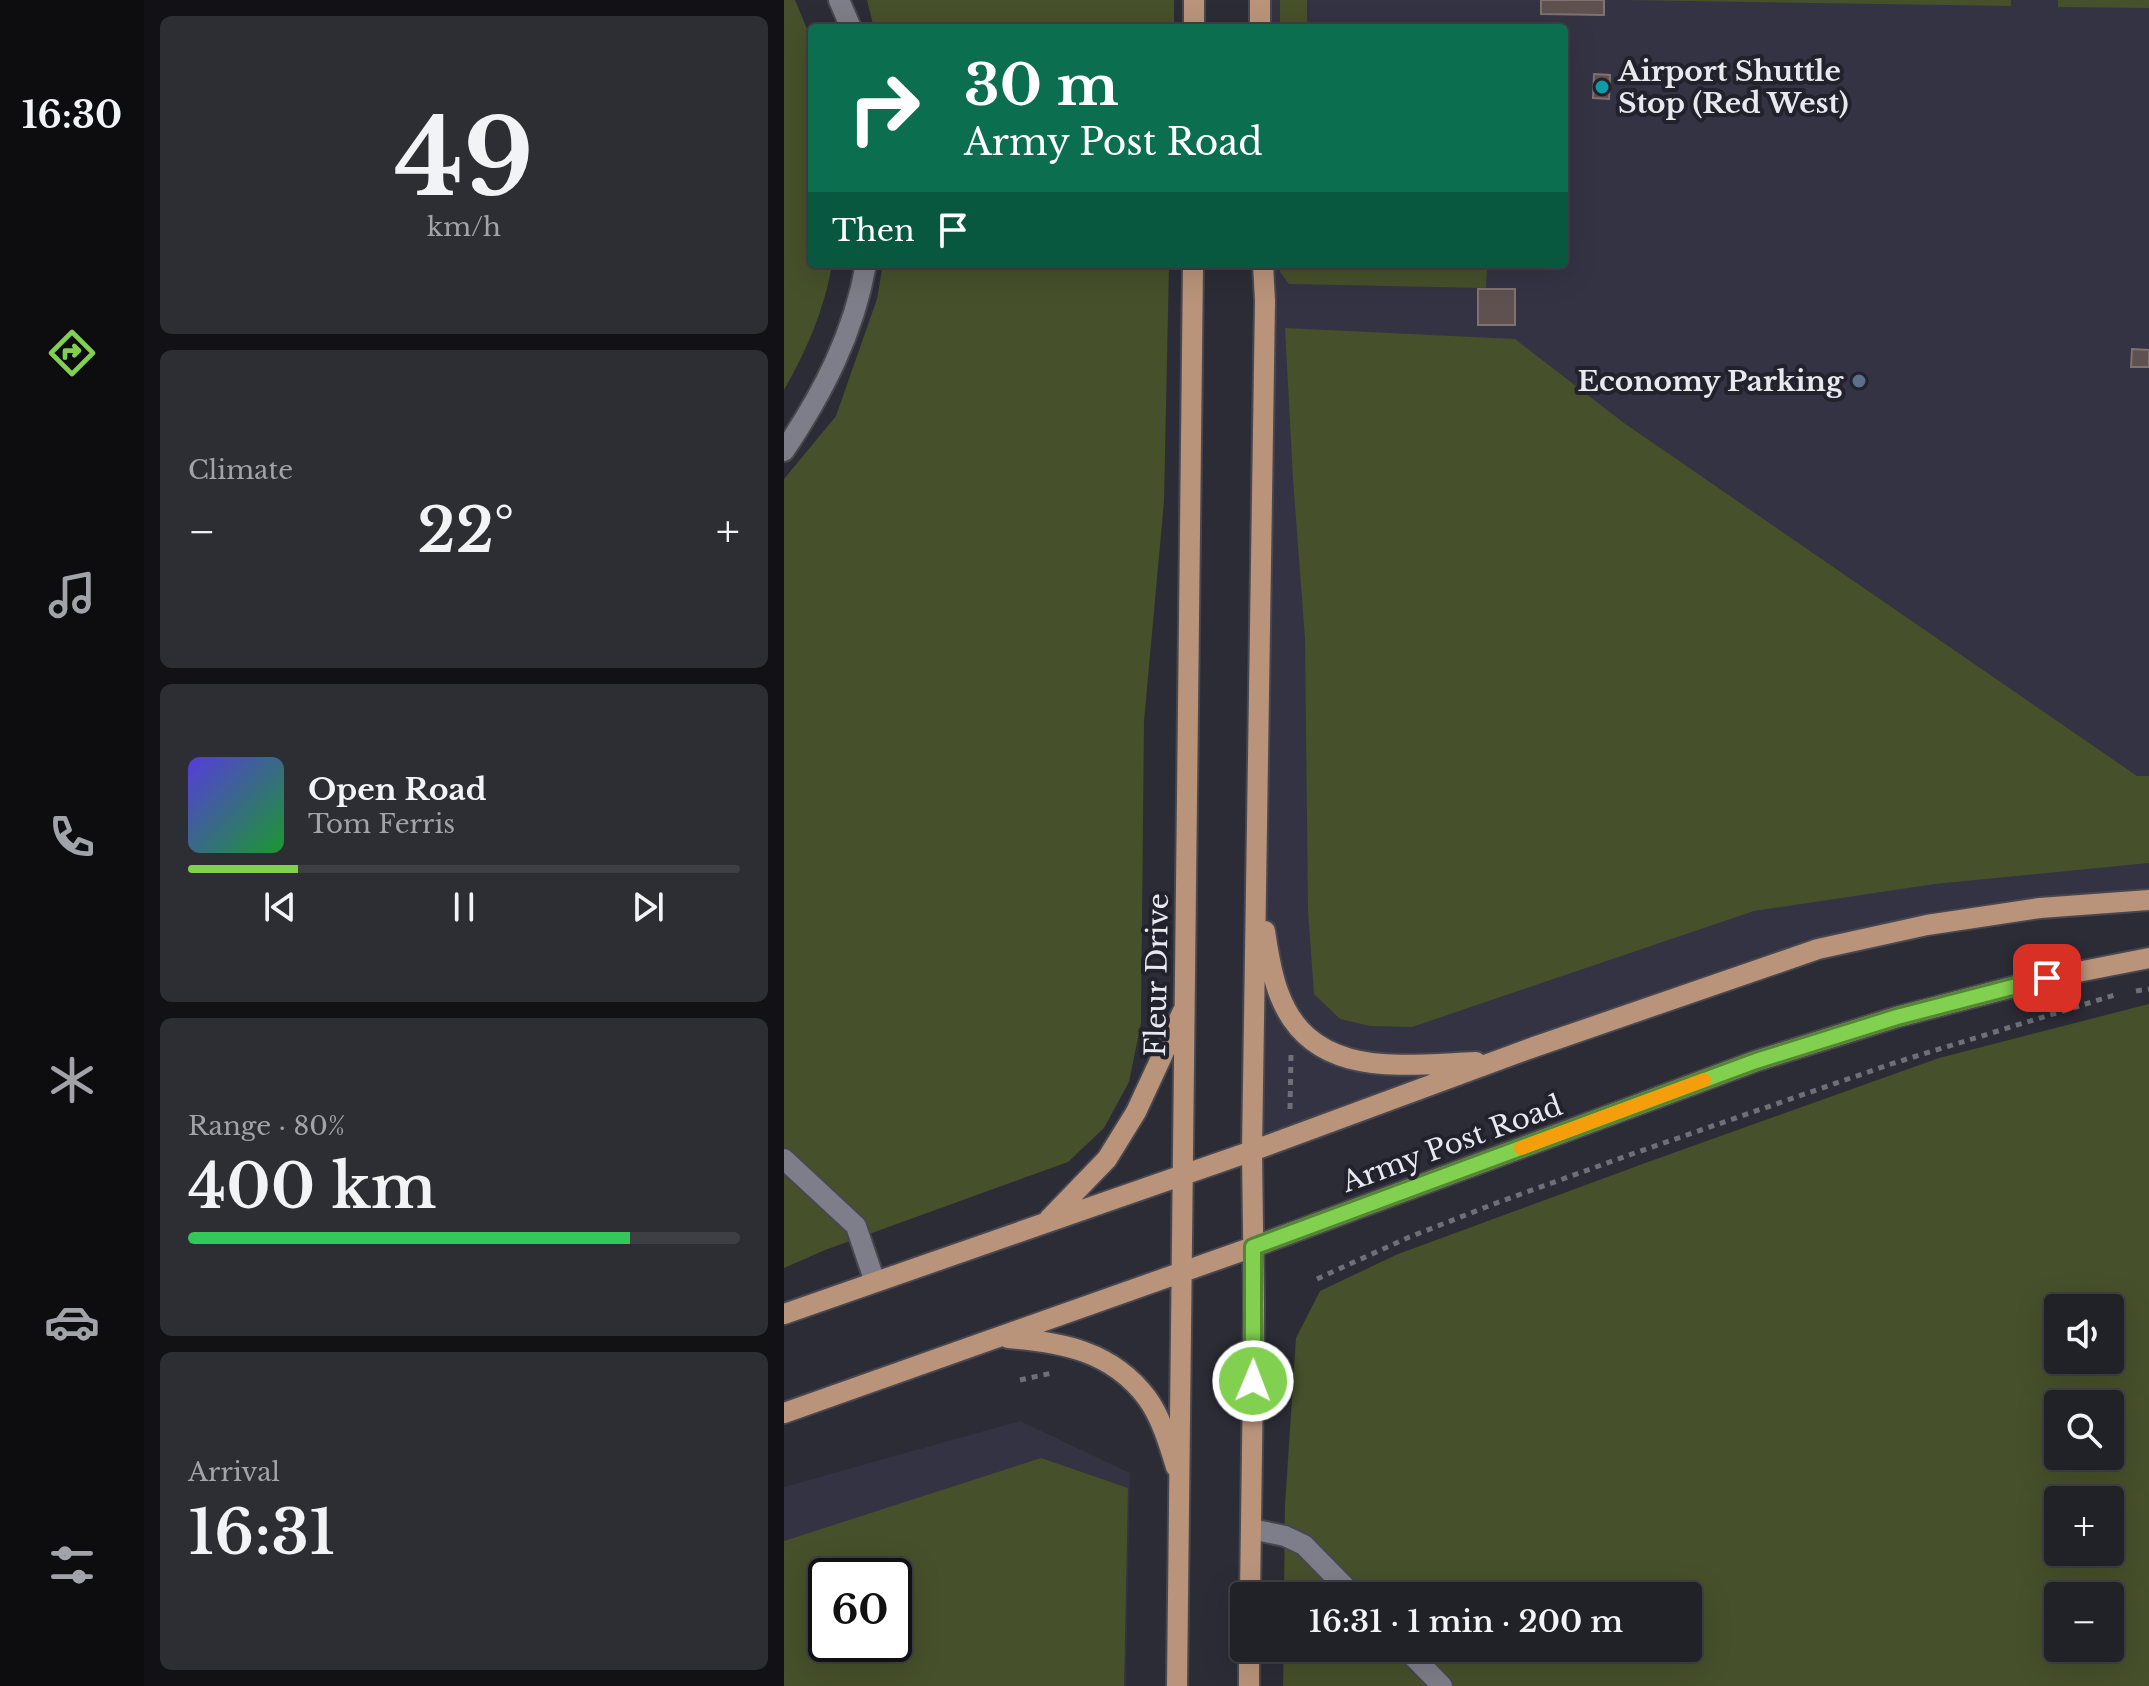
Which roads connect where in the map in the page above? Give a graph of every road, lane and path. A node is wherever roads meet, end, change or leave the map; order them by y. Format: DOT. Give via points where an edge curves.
graph roads {
  1 [pos="839,0"];
  2 [pos="1194,0"];
  3 [pos="1260,0"];
  4 [pos="849,24"];
  5 [pos="1194,24"];
  6 [pos="1260,24"];
  7 [pos="865,268"];
  8 [pos="1193,268"];
  9 [pos="1263,268"];
  10 [pos="784,451"];
  11 [pos="1256,882"];
  12 [pos="2149,900"];
  13 [pos="2149,958"];
  14 [pos="2149,989"];
  15 [pos="1185,1005"];
  16 [pos="1291,1050"];
  17 [pos="1496,1061"];
  18 [pos="1290,1111"];
  19 [pos="1252,1151"];
  20 [pos="784,1159"];
  21 [pos="1183,1175"];
  22 [pos="1044,1223"];
  23 [pos="1253,1247"];
  24 [pos="1183,1273"];
  25 [pos="1317,1279"];
  26 [pos="875,1282"];
  27 [pos="784,1314"];
  28 [pos="1000,1337"];
  29 [pos="1054,1372"];
  30 [pos="1020,1380"];
  31 [pos="784,1413"];
  32 [pos="1180,1484"];
  33 [pos="1251,1529"];
  34 [pos="1250,1582"];
  35 [pos="1340,1582"];
  36 [pos="1249,1662"];
  37 [pos="1419,1662"];
  38 [pos="1177,1686"];
  39 [pos="1249,1686"];
  40 [pos="1442,1686"];
  1 -- 4 [label="lane"];
  2 -- 5 [label="main road"];
  3 -- 6 [label="main road"];
  7 -- 10 [label="lane" via="832,373"];
  8 -- 15 [label="main road, Fleur Drive"];
  9 -- 11 [label="main road"];
  11 -- 17 [label="main road" via="1278,994 1301,1032 1325,1051 1390,1065"];
  11 -- 19 [label="main road"];
  12 -- 17 [label="main road" via="2040,908 1818,949"];
  13 -- 23 [label="main road, Army Post Road" via="1912,1013 1756,1061"];
  14 -- 25 [label="path" via="2123,992 1894,1063 1660,1144 1407,1238"];
  15 -- 21 [label="main road, Fleur Drive"];
  15 -- 22 [label="main road" via="1136,1112 1107,1159"];
  16 -- 18 [label="path"];
  17 -- 19 [label="main road"];
  19 -- 21 [label="main road"];
  19 -- 23 [label="main road"];
  20 -- 26 [label="lane" via="856,1226"];
  21 -- 22 [label="main road"];
  21 -- 24 [label="main road, Fleur Drive"];
  22 -- 26 [label="main road"];
  23 -- 24 [label="main road, Army Post Road"];
  23 -- 33 [label="main road"];
  24 -- 28 [label="main road, Army Post Road"];
  24 -- 32 [label="main road, Fleur Drive"];
  26 -- 27 [label="main road"];
  28 -- 31 [label="main road, Army Post Road"];
  28 -- 32 [label="main road" via="1077,1348 1127,1378 1147,1398 1162,1427"];
  29 -- 30 [label="path"];
  32 -- 38 [label="main road, Fleur Drive"];
  33 -- 34 [label="main road"];
  33 -- 35 [label="lane" via="1304,1545"];
  36 -- 39 [label="main road"];
  37 -- 40 [label="lane"];
}
